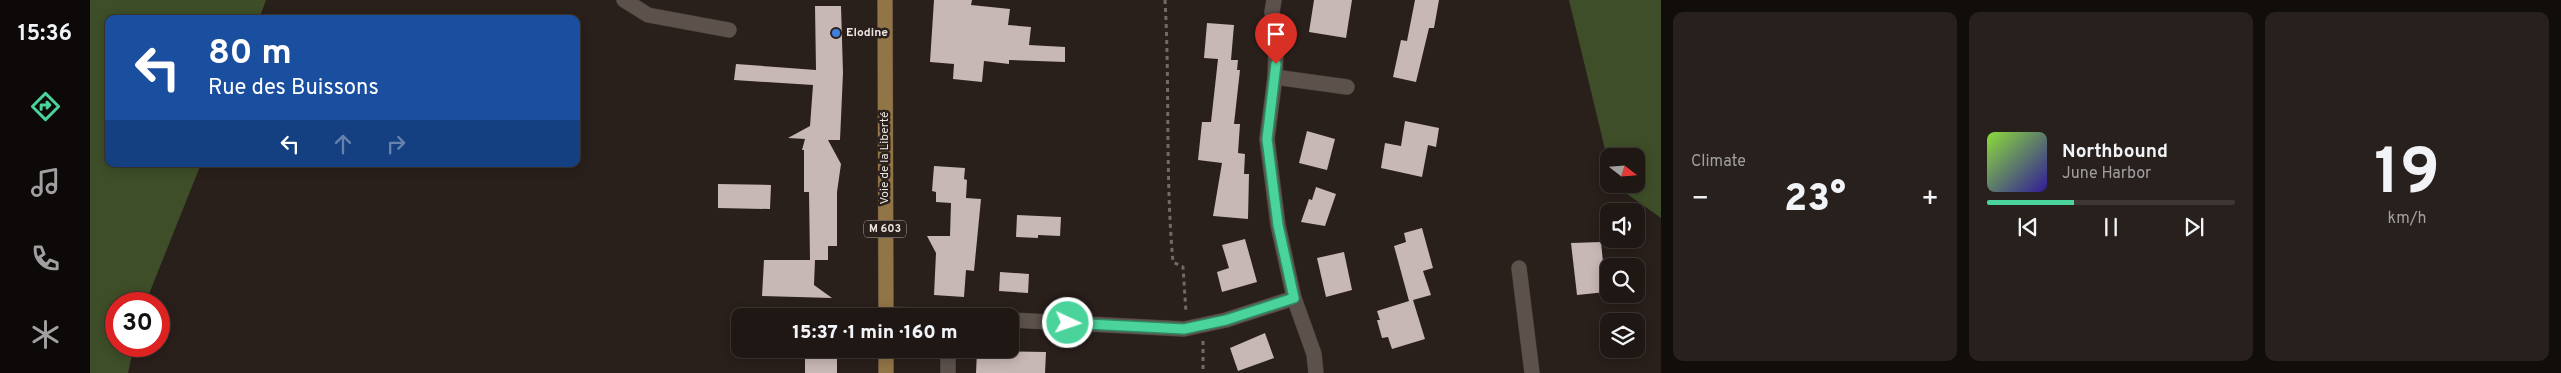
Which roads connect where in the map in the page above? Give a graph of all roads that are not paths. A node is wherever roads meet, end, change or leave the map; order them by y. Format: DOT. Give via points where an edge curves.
graph roads {
  1 [pos="624,0"];
  2 [pos="885,0"];
  3 [pos="1274,0"];
  4 [pos="729,30"];
  5 [pos="1275,77"];
  6 [pos="1347,87"];
  7 [pos="1519,268"];
  8 [pos="1294,298"];
  9 [pos="886,308"];
  10 [pos="1019,320"];
  11 [pos="886,358"];
  12 [pos="948,358"];
  13 [pos="886,373"];
  14 [pos="948,373"];
  15 [pos="1316,373"];
  16 [pos="1532,373"];
  1 -- 4 [label="street" via="648,15"];
  2 -- 9 [label="main road, Voie de la Liberté / M 603"];
  3 -- 5 [label="street"];
  5 -- 6 [label="street"];
  5 -- 8 [label="street" via="1267,139 1278,225"];
  7 -- 16 [label="street"];
  8 -- 10 [label="street" via="1226,320 1184,329"];
  8 -- 15 [label="street" via="1314,354"];
  11 -- 13 [label="main road"];
  12 -- 14 [label="street"];
}
